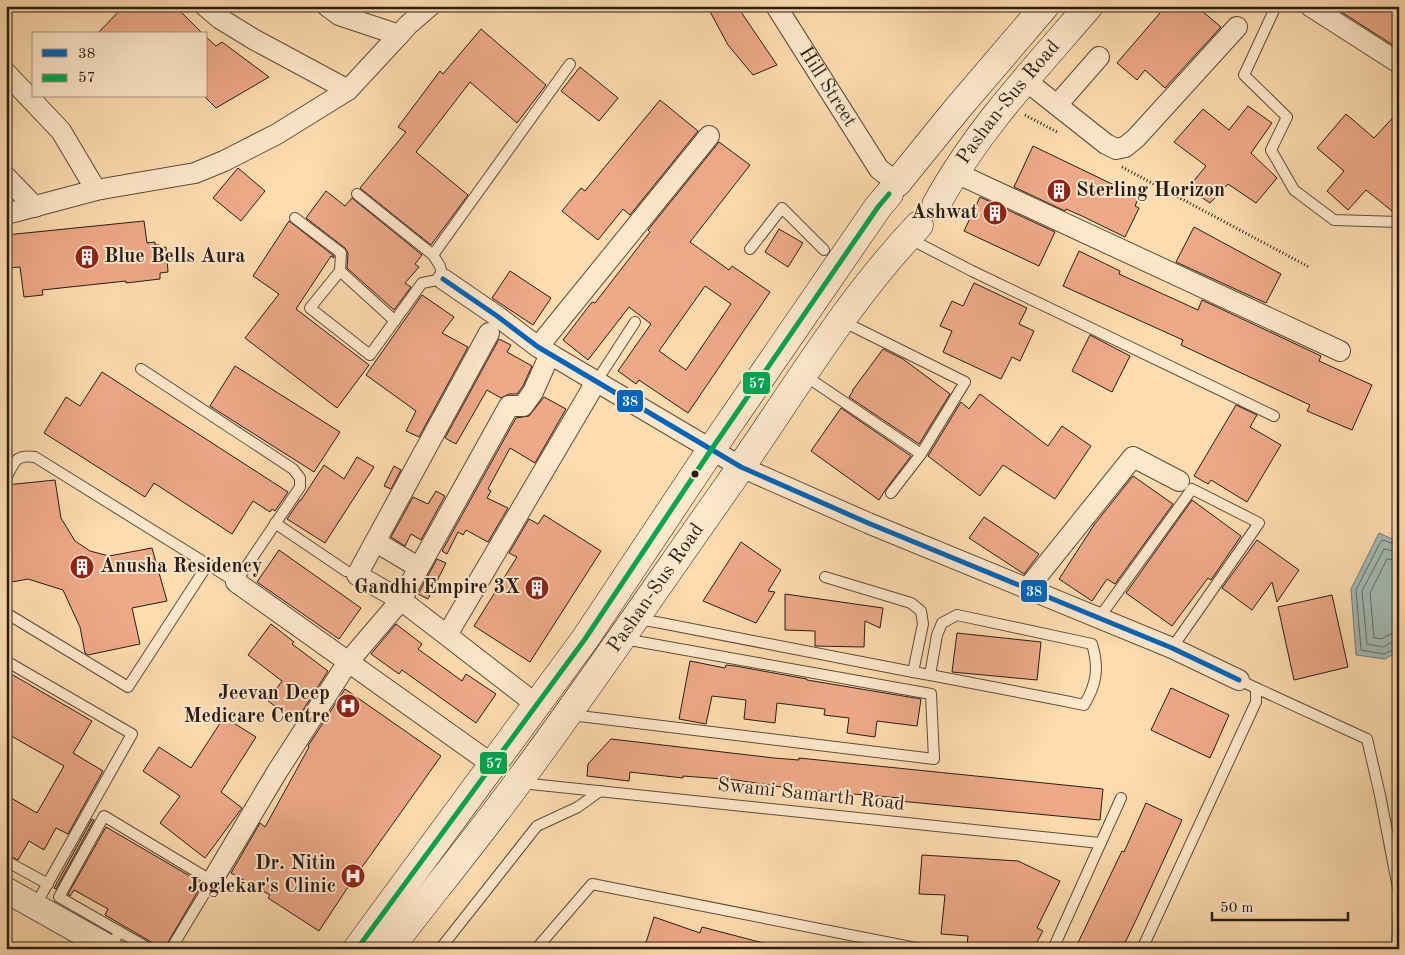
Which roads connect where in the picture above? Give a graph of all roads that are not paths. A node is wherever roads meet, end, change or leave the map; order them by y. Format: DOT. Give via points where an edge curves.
graph roads {
  1 [pos="205,6"];
  2 [pos="328,6"];
  3 [pos="430,6"];
  4 [pos="776,6"];
  5 [pos="1045,6"];
  6 [pos="1089,6"];
  7 [pos="1276,6"];
  8 [pos="1310,6"];
  9 [pos="1237,27"];
  10 [pos="399,35"];
  11 [pos="1099,57"];
  12 [pos="1399,63"];
  13 [pos="570,64"];
  14 [pos="6,73"];
  15 [pos="1025,80"];
  16 [pos="348,90"];
  17 [pos="1057,105"];
  18 [pos="709,136"];
  19 [pos="956,172"];
  20 [pos="6,177"];
  21 [pos="888,182"];
  22 [pos="96,190"];
  23 [pos="357,194"];
  24 [pos="936,205"];
  25 [pos="35,206"];
  26 [pos="6,214"];
  27 [pos="295,218"];
  28 [pos="1399,222"];
  29 [pos="913,232"];
  30 [pos="750,249"];
  31 [pos="824,250"];
  32 [pos="433,254"];
  33 [pos="340,272"];
  34 [pos="443,279"];
  35 [pos="841,320"];
  36 [pos="395,321"];
  37 [pos="635,322"];
  38 [pos="489,333"];
  39 [pos="544,351"];
  40 [pos="1340,351"];
  41 [pos="141,370"];
  42 [pos="804,375"];
  43 [pos="596,382"];
  44 [pos="1274,416"];
  45 [pos="711,450"];
  46 [pos="921,454"];
  47 [pos="741,467"];
  48 [pos="6,478"];
  49 [pos="1179,481"];
  50 [pos="890,493"];
  51 [pos="275,523"];
  52 [pos="376,542"];
  53 [pos="208,564"];
  54 [pos="418,567"];
  55 [pos="346,571"];
  56 [pos="825,577"];
  57 [pos="236,582"];
  58 [pos="1027,589"];
  59 [pos="401,600"];
  60 [pos="6,612"];
  61 [pos="1099,618"];
  62 [pos="628,628"];
  63 [pos="447,635"];
  64 [pos="1172,648"];
  65 [pos="6,661"];
  66 [pos="348,662"];
  67 [pos="913,672"];
  68 [pos="930,675"];
  69 [pos="1248,684"];
  70 [pos="537,705"];
  71 [pos="568,714"];
  72 [pos="493,765"];
  73 [pos="518,783"];
  74 [pos="600,791"];
  75 [pos="1121,798"];
  76 [pos="1100,843"];
  77 [pos="6,861"];
  78 [pos="212,881"];
  79 [pos="48,884"];
  80 [pos="6,890"];
  81 [pos="1399,893"];
  82 [pos="6,906"];
  83 [pos="35,906"];
  84 [pos="1399,908"];
  85 [pos="114,943"];
  86 [pos="82,949"];
  87 [pos="150,949"];
  88 [pos="171,949"];
  89 [pos="357,949"];
  90 [pos="389,949"];
  91 [pos="440,949"];
  92 [pos="536,949"];
  93 [pos="921,949"];
  94 [pos="1053,949"];
  95 [pos="1142,949"];
  96 [pos="1397,949"];
  1 -- 16 [label="street" via="255,40"];
  2 -- 10 [label="street" via="339,15"];
  3 -- 10 [label="street"];
  4 -- 21 [label="street, Hill Street"];
  5 -- 21 [label="main road, Pashan-Sus Road"];
  6 -- 15 [label="main road, Pashan-Sus Road"];
  7 -- 28 [label="lane" via="1244,75 1287,117 1271,150 1294,190 1334,220"];
  8 -- 12 [label="street"];
  9 -- 17 [label="street" via="1125,147 1116,150 1106,144"];
  10 -- 16 [label="street"];
  11 -- 17 [label="street"];
  13 -- 32 [label="lane"];
  14 -- 22 [label="street" via="61,131"];
  15 -- 17 [label="street"];
  15 -- 19 [label="main road, Pashan-Sus Road" via="981,134"];
  16 -- 22 [label="street" via="277,134 224,161 196,172"];
  18 -- 39 [label="street"];
  19 -- 24 [label="main road, Pashan-Sus Road"];
  19 -- 40 [label="street"];
  20 -- 25 [label="street"];
  21 -- 24 [label="main road" via="918,179 928,184"];
  21 -- 29 [label="main road" via="891,215"];
  21 -- 45 [label="main road, Pashan-Sus Road" via="878,207"];
  22 -- 25 [label="street"];
  23 -- 32 [label="lane"];
  24 -- 29 [label="main road" via="930,217"];
  25 -- 26 [label="street"];
  27 -- 33 [label="lane" via="341,253"];
  29 -- 35 [label="main road, Pashan-Sus Road"];
  29 -- 44 [label="lane" via="972,271"];
  30 -- 31 [label="lane" via="782,208"];
  32 -- 34 [label="lane"];
  33 -- 36 [label="lane"];
  33 -- 36 [label="lane" via="310,308 370,355"];
  34 -- 36 [label="lane" via="422,283"];
  34 -- 39 [label="street"];
  35 -- 42 [label="main road, Pashan-Sus Road"];
  35 -- 46 [label="lane" via="965,382"];
  37 -- 43 [label="lane"];
  38 -- 52 [label="street"];
  39 -- 43 [label="street"];
  39 -- 54 [label="street" via="533,392 523,406 509,406"];
  41 -- 51 [label="lane" via="293,469 300,478 300,487"];
  42 -- 46 [label="lane"];
  42 -- 47 [label="main road, Pashan-Sus Road"];
  43 -- 45 [label="street"];
  43 -- 63 [label="street"];
  45 -- 47 [label="street"];
  45 -- 70 [label="main road, Pashan-Sus Road"];
  46 -- 50 [label="lane"];
  47 -- 58 [label="street"];
  47 -- 62 [label="main road, Pashan-Sus Road"];
  48 -- 53 [label="lane" via="17,458 24,455 35,457"];
  49 -- 58 [label="street" via="1134,458"];
  51 -- 55 [label="lane"];
  51 -- 57 [label="lane"];
  52 -- 54 [label="street"];
  52 -- 59 [label="street" via="358,575"];
  53 -- 57 [label="lane"];
  53 -- 60 [label="lane" via="128,686"];
  54 -- 59 [label="street"];
  56 -- 67 [label="lane" via="911,603 921,611 923,624"];
  57 -- 66 [label="street"];
  58 -- 61 [label="street"];
  59 -- 63 [label="street"];
  59 -- 66 [label="street"];
  61 -- 64 [label="street"];
  61 -- 64 [label="lane" via="1192,489 1259,523"];
  62 -- 67 [label="lane"];
  62 -- 71 [label="main road, Pashan-Sus Road"];
  62 -- 71 [label="lane" via="931,694 934,759"];
  63 -- 70 [label="street"];
  64 -- 69 [label="street"];
  65 -- 79 [label="lane" via="132,734"];
  66 -- 72 [label="street"];
  66 -- 78 [label="street"];
  67 -- 68 [label="lane"];
  68 -- 68 [label="lane" via="939,629 942,623 957,615 1092,644 1096,658 1096,676 1084,704"];
  69 -- 81 [label="lane" via="1367,740"];
  69 -- 95 [label="lane" via="1256,702"];
  70 -- 72 [label="main road, Pashan-Sus Road"];
  71 -- 73 [label="main road, Pashan-Sus Road"];
  72 -- 89 [label="main road, Pashan-Sus Road"];
  73 -- 74 [label="lane, Swami Samarth Road"];
  73 -- 90 [label="main road, Pashan-Sus Road"];
  74 -- 76 [label="lane, Swami Samarth Road"];
  74 -- 91 [label="lane" via="578,807 537,826"];
  75 -- 76 [label="lane"];
  76 -- 94 [label="lane"];
  77 -- 79 [label="lane"];
  78 -- 85 [label="lane" via="104,816 59,897"];
  78 -- 88 [label="lane"];
  79 -- 83 [label="lane"];
  80 -- 83 [label="street"];
  82 -- 86 [label="street"];
  83 -- 85 [label="street"];
  84 -- 96 [label="lane"];
  85 -- 87 [label="lane"];
  92 -- 93 [label="lane" via="592,884"];
}
